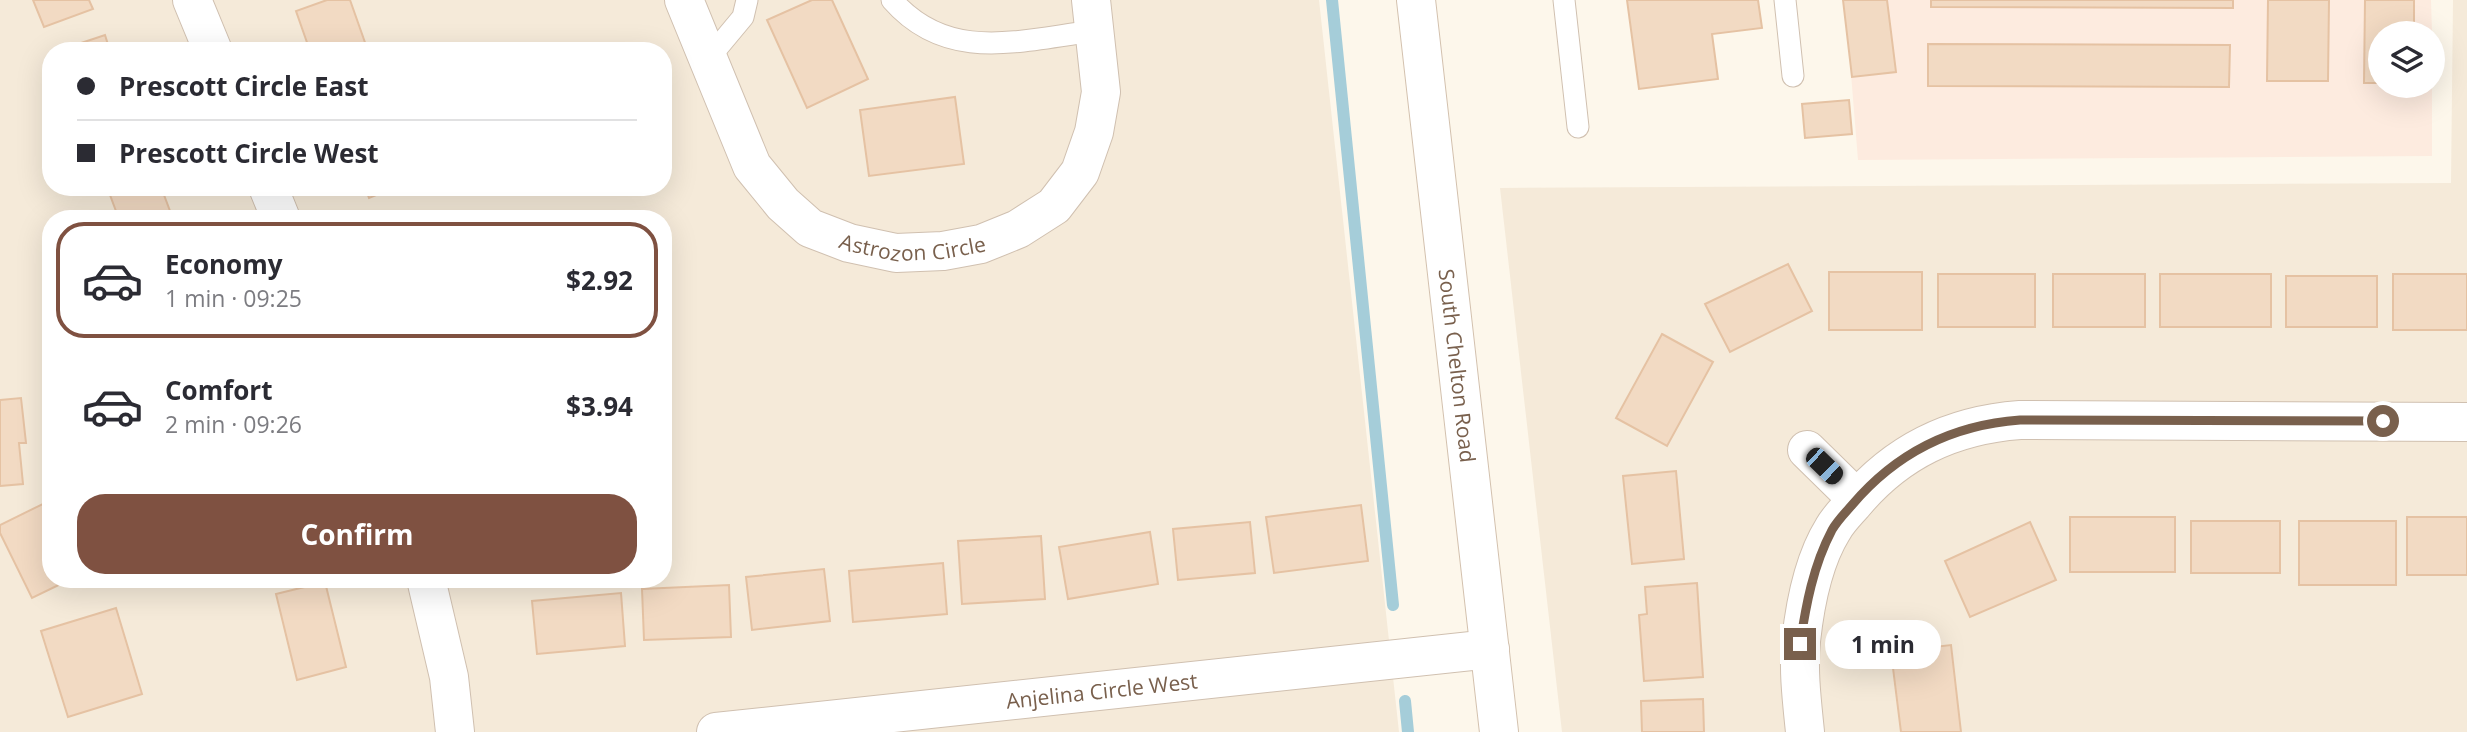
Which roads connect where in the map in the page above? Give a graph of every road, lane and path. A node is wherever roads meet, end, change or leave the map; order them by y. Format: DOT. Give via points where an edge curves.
graph roads {
  1 [pos="192,0"];
  2 [pos="684,0"];
  3 [pos="747,0"];
  4 [pos="891,0"];
  5 [pos="1416,0"];
  6 [pos="1564,0"];
  7 [pos="1785,0"];
  8 [pos="1092,15"];
  9 [pos="209,42"];
  10 [pos="708,59"];
  11 [pos="1793,76"];
  12 [pos="1578,127"];
  13 [pos="2467,422"];
  14 [pos="1807,450"];
  15 [pos="1857,499"];
  16 [pos="428,588"];
  17 [pos="1490,649"];
  18 [pos="455,732"];
  19 [pos="716,732"];
  20 [pos="1499,732"];
  21 [pos="1805,732"];
  1 -- 9 [label="street"];
  2 -- 10 [label="street, Astrozon Circle"];
  3 -- 10 [label="lane" via="743,17"];
  4 -- 8 [label="lane" via="934,34 981,43 1010,42"];
  5 -- 17 [label="street, South Chelton Road"];
  6 -- 12 [label="lane"];
  7 -- 11 [label="lane"];
  8 -- 10 [label="street, Astrozon Circle" via="1101,92 1080,172 1054,206 1018,229 981,244 943,251 896,253 849,243 810,228 752,166"];
  13 -- 15 [label="street" via="1986,423 1920,447 1886,469"];
  14 -- 15 [label="street"];
  15 -- 21 [label="street" via="1833,528 1815,569 1805,609 1800,691"];
  16 -- 18 [label="street" via="449,677"];
  17 -- 19 [label="street, Anjelina Circle West"];
  17 -- 20 [label="street, South Chelton Road"];
}
